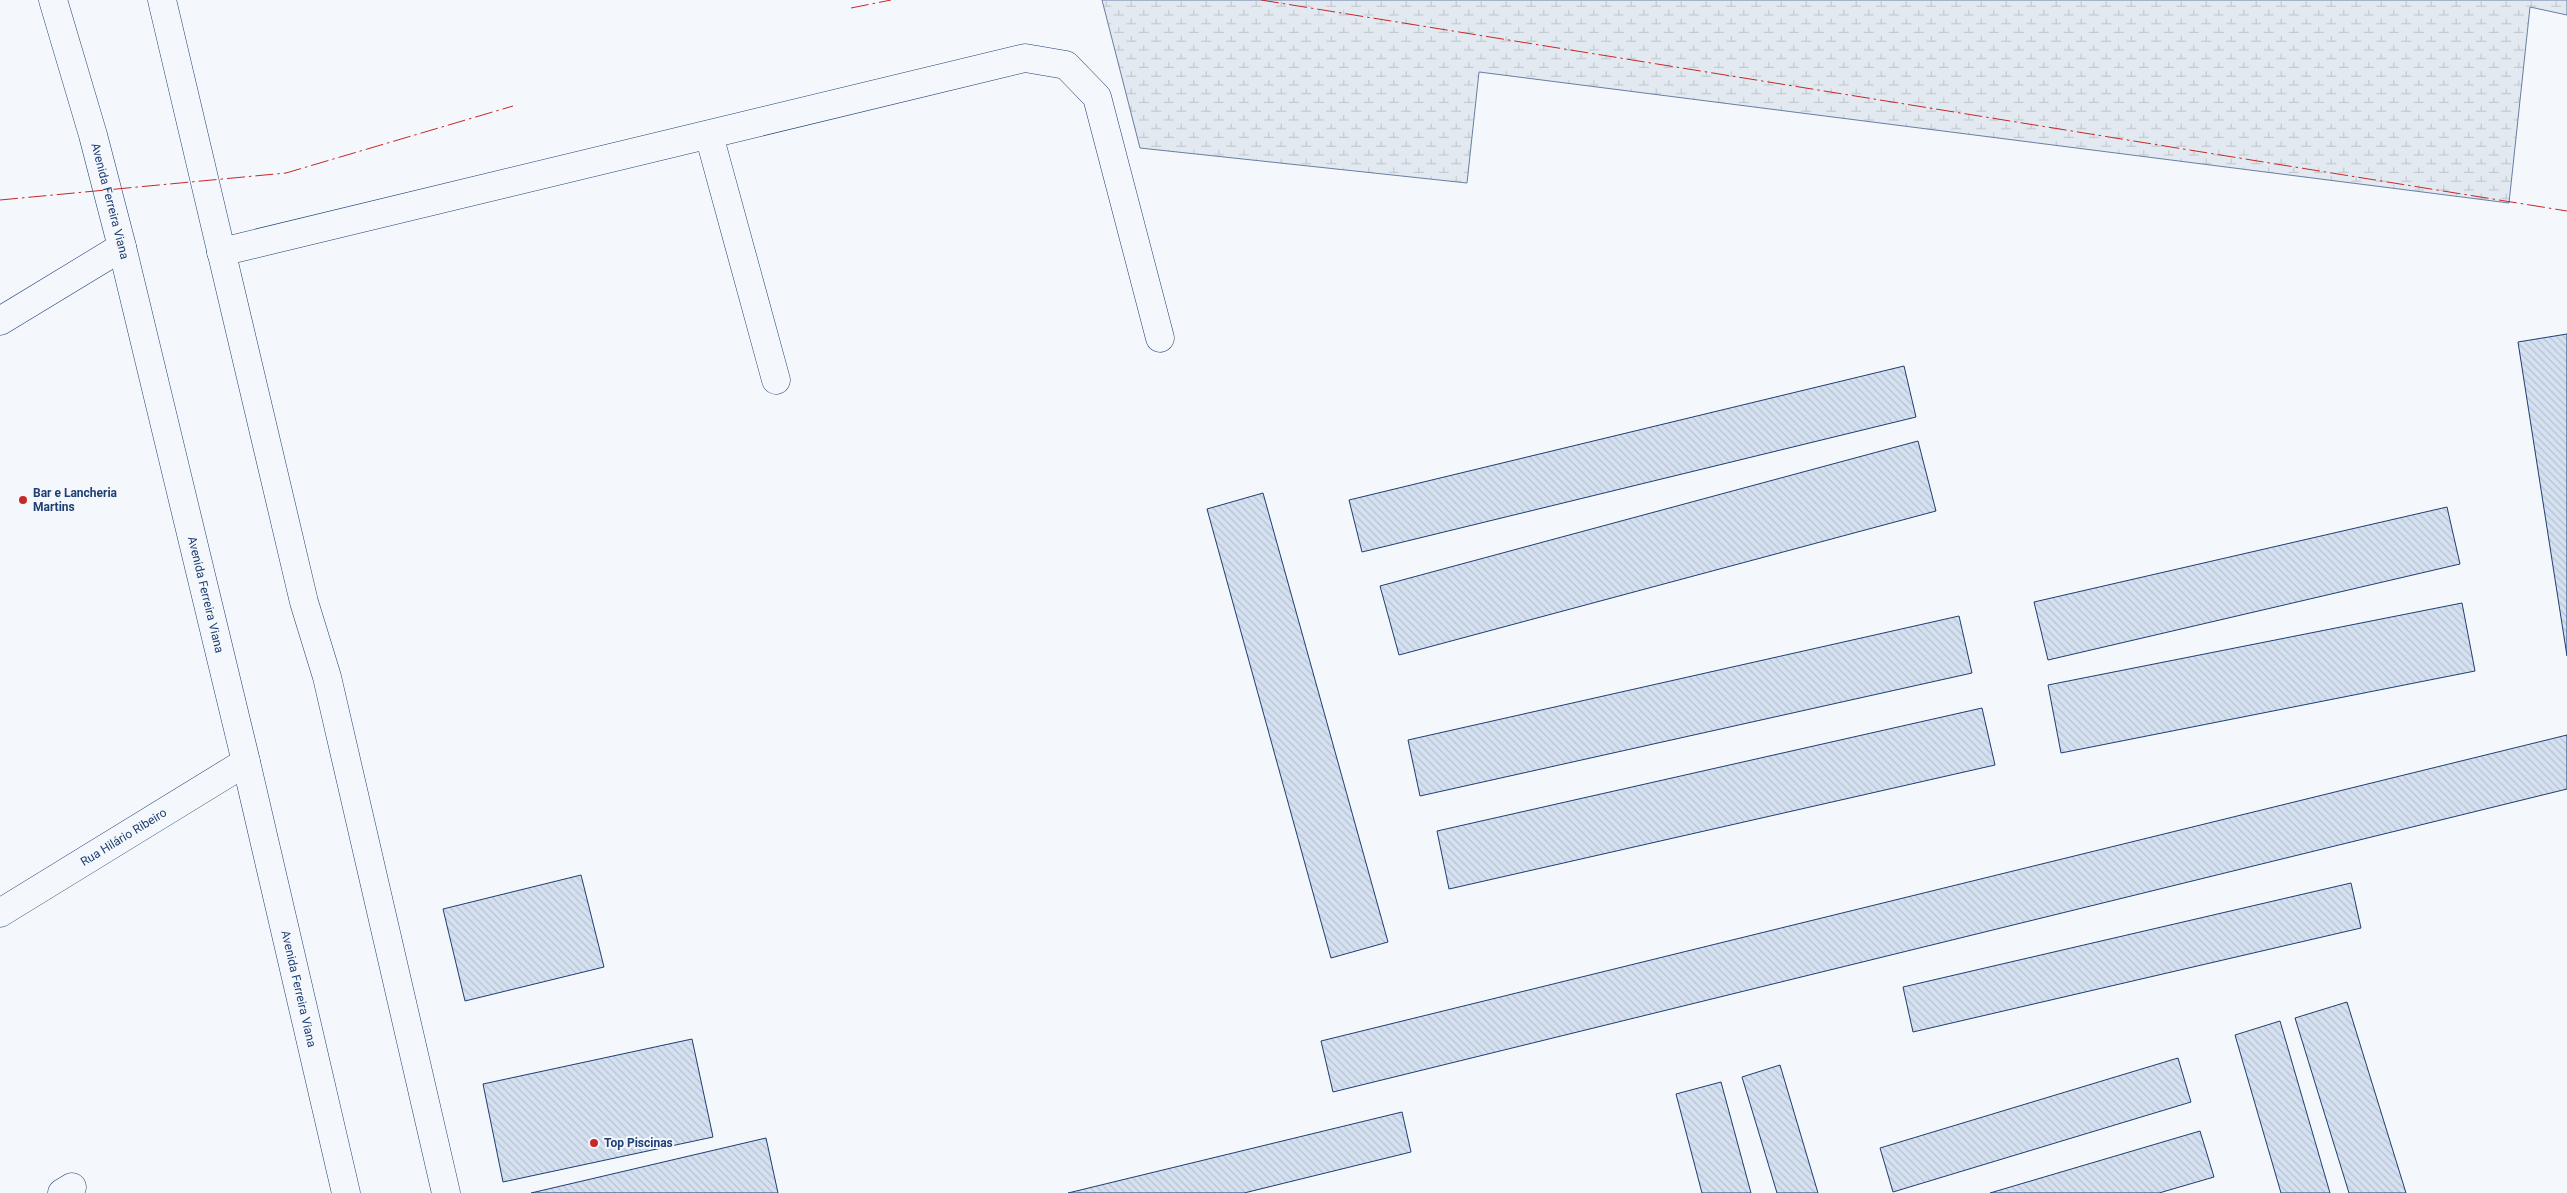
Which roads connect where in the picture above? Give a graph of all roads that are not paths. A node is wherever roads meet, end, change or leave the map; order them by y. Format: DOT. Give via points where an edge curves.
graph roads {
  1 [pos="53,0"];
  2 [pos="162,0"];
  3 [pos="709,135"];
  4 [pos="122,247"];
  5 [pos="221,252"];
  6 [pos="0,321"];
  7 [pos="1160,338"];
  8 [pos="776,380"];
  9 [pos="246,762"];
  10 [pos="0,913"];
  11 [pos="346,1193"];
  12 [pos="446,1193"];
  1 -- 4 [label="main road, Avenida Ferreira Viana"];
  2 -- 5 [label="main road"];
  3 -- 5 [label="main road"];
  3 -- 7 [label="main road" via="1025,58 1066,65 1097,98"];
  3 -- 8 [label="main road"];
  4 -- 6 [label="main road"];
  4 -- 9 [label="main road, Avenida Ferreira Viana"];
  5 -- 12 [label="main road" via="304,602 327,677"];
  9 -- 10 [label="main road, Rua Hilário Ribeiro"];
  9 -- 11 [label="main road, Avenida Ferreira Viana"];
}
